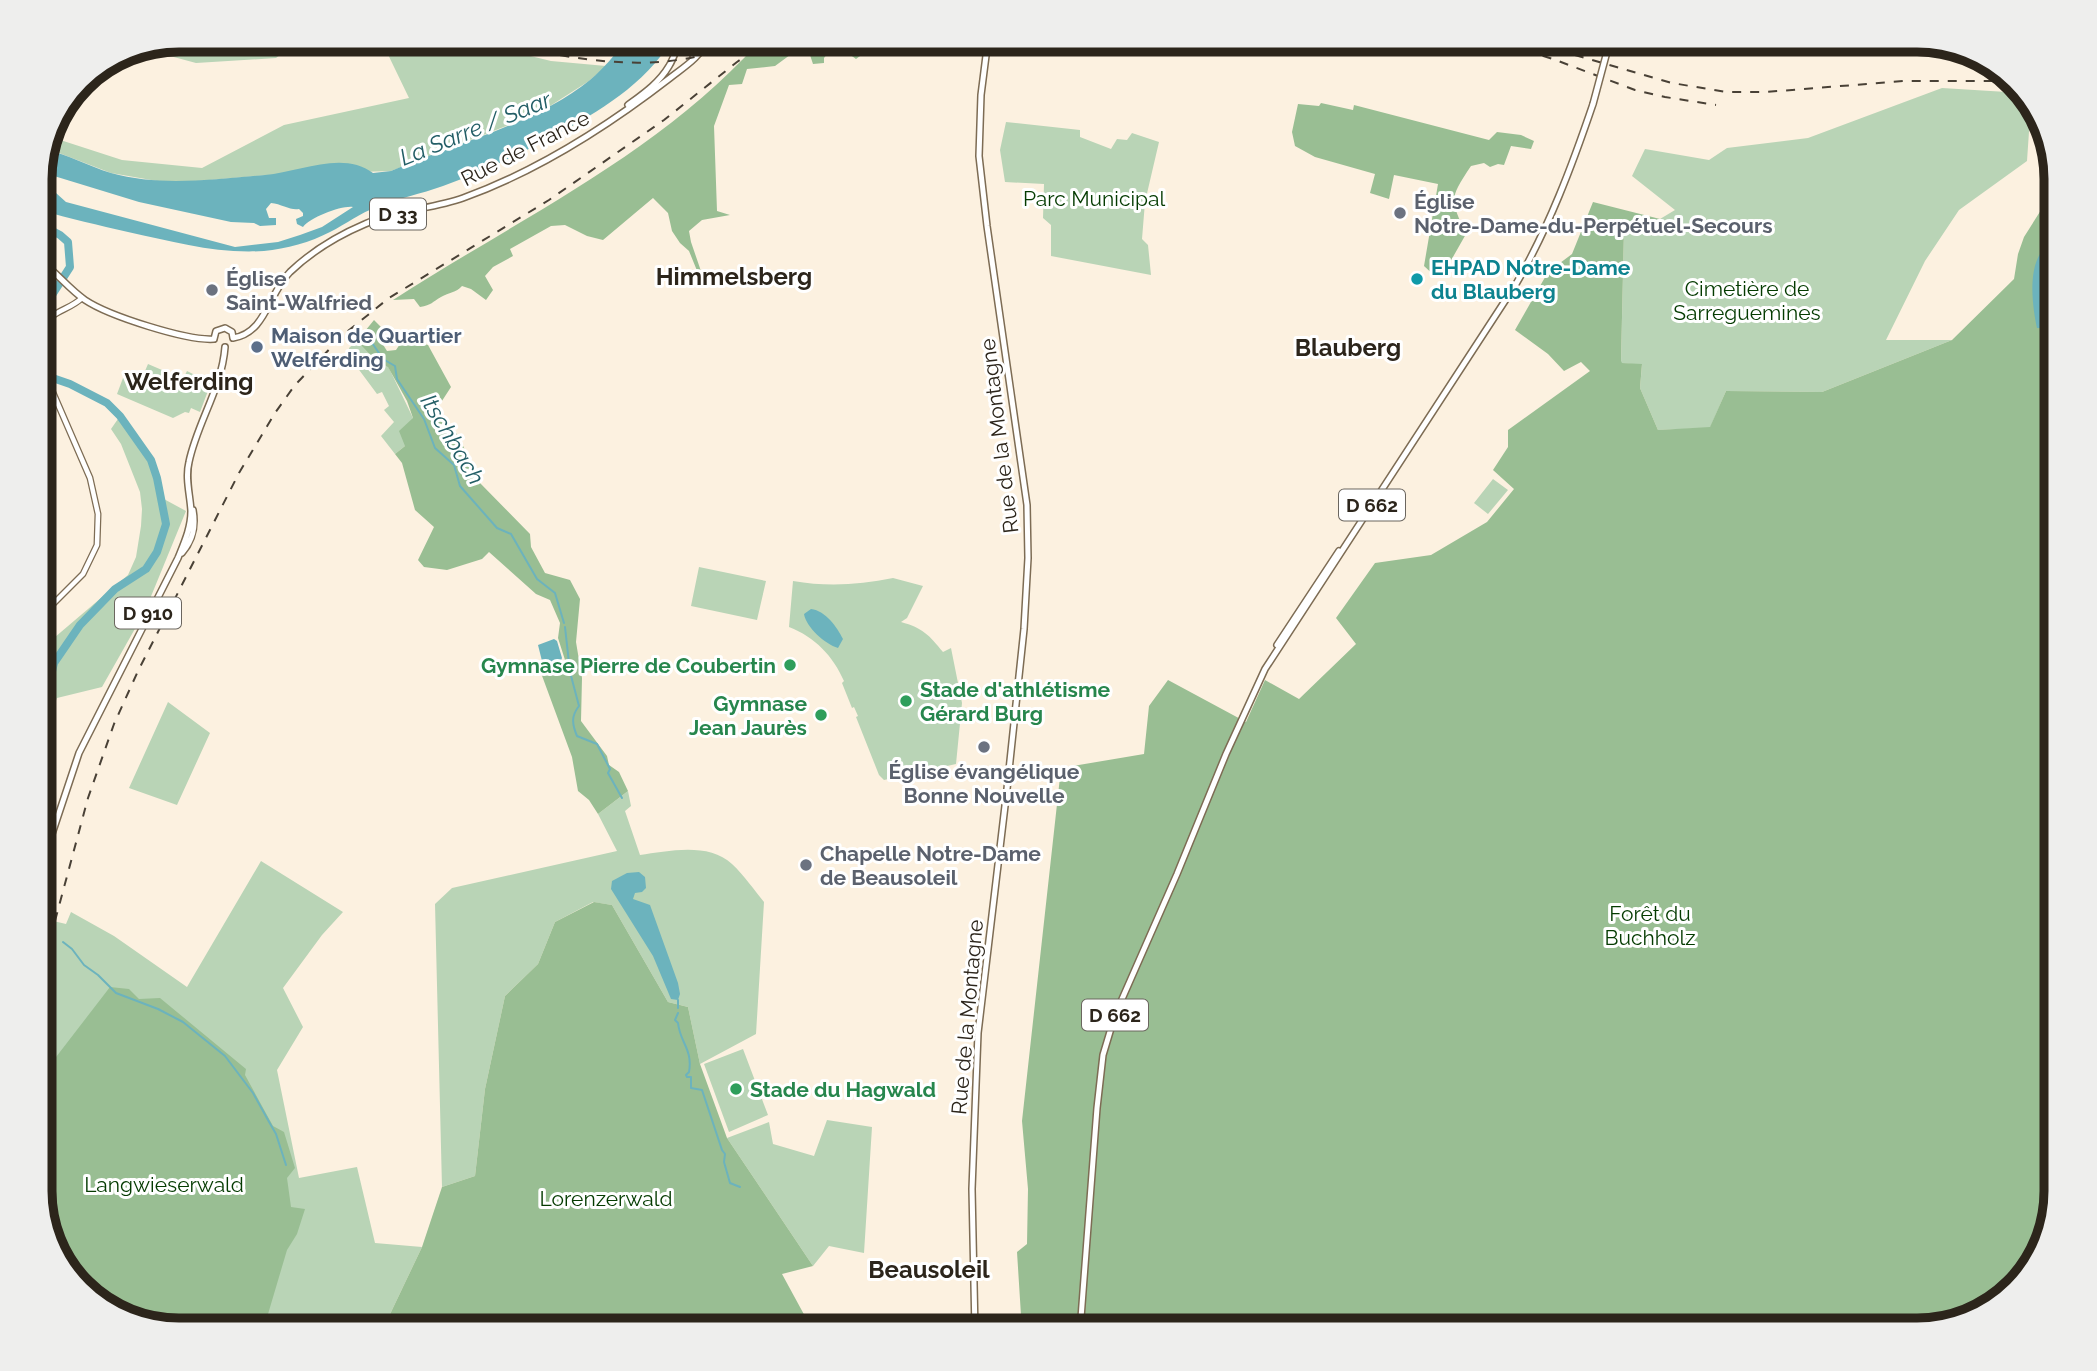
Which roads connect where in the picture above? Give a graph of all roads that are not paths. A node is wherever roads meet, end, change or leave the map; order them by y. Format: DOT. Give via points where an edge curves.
graph roads {
  1 [pos="1607,52"];
  2 [pos="675,53"];
  3 [pos="695,53"];
  4 [pos="699,53"];
  5 [pos="986,53"];
  6 [pos="654,85"];
  7 [pos="595,131"];
  8 [pos="53,271"];
  9 [pos="82,298"];
  10 [pos="53,314"];
  11 [pos="233,338"];
  12 [pos="214,339"];
  13 [pos="225,347"];
  14 [pos="53,396"];
  15 [pos="53,604"];
  16 [pos="53,831"];
  17 [pos="975,1318"];
  18 [pos="1081,1318"];
  1 -- 18 [label="main road, D 662, bridge" via="1593,104 1531,258 1265,669 1121,1002 1103,1055"];
  2 -- 6 [label="main road, D 33"];
  3 -- 6 [label="main road"];
  4 -- 7 [label="main road, Rue de France / D 33"];
  5 -- 17 [label="main road, Rue de la Montagne" via="979,156 1026,495 1028,558 1010,763 978,1032 972,1189"];
  6 -- 7 [label="main road, D 33"];
  7 -- 11 [label="main road, Rue de France / D 33" via="480,191 376,220 340,237 287,275 254,330"];
  8 -- 9 [label="main road"];
  9 -- 10 [label="street"];
  9 -- 12 [label="main road" via="106,312 163,330"];
  11 -- 12 [label="main road" via="225,328 216,331"];
  11 -- 13 [label="main road"];
  12 -- 13 [label="main road"];
  13 -- 16 [label="main road, D 910" via="188,463 195,528 190,543 177,558 79,753"];
  14 -- 15 [label="street" via="90,478 98,515 97,545 83,574"];
}
